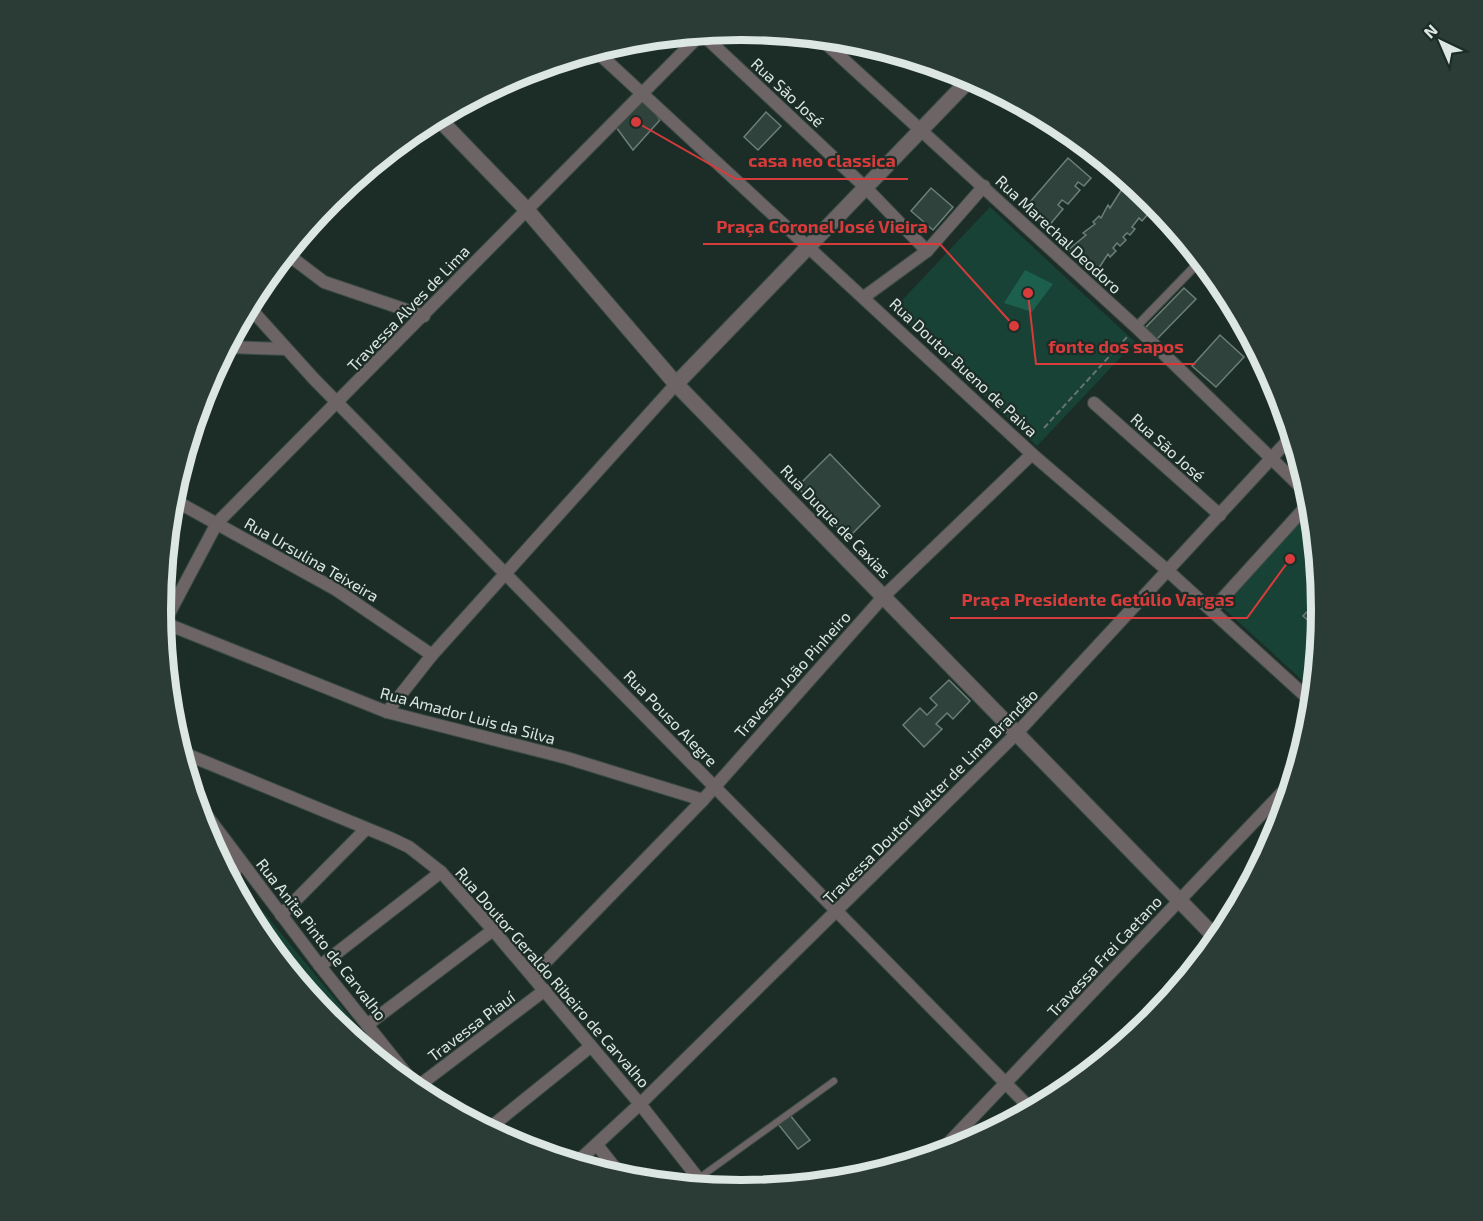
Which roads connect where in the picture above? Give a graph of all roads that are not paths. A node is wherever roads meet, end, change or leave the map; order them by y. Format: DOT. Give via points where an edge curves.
graph roads {
  1 [pos="710,42"];
  2 [pos="693,43"];
  3 [pos="830,47"];
  4 [pos="603,58"];
  5 [pos="964,86"];
  6 [pos="642,94"];
  7 [pos="444,125"];
  8 [pos="923,131"];
  9 [pos="984,186"];
  10 [pos="866,188"];
  11 [pos="526,209"];
  12 [pos="808,244"];
  13 [pos="927,251"];
  14 [pos="293,259"];
  15 [pos="1195,266"];
  16 [pos="864,297"];
  17 [pos="255,314"];
  18 [pos="424,316"];
  19 [pos="1136,327"];
  20 [pos="236,347"];
  21 [pos="286,349"];
  22 [pos="676,384"];
  23 [pos="339,403"];
  24 [pos="1094,404"];
  25 [pos="1286,443"];
  26 [pos="1032,454"];
  27 [pos="1272,459"];
  28 [pos="1298,485"];
  29 [pos="181,504"];
  30 [pos="1303,508"];
  31 [pos="1220,515"];
  32 [pos="217,523"];
  33 [pos="1168,571"];
  34 [pos="506,574"];
  35 [pos="884,596"];
  36 [pos="171,608"];
  37 [pos="1212,610"];
  38 [pos="172,627"];
  39 [pos="432,655"];
  40 [pos="1305,696"];
  41 [pos="387,712"];
  42 [pos="1017,734"];
  43 [pos="191,756"];
  44 [pos="715,786"];
  45 [pos="1281,794"];
  46 [pos="703,800"];
  47 [pos="213,825"];
  48 [pos="365,830"];
  49 [pos="241,862"];
  50 [pos="235,872"];
  51 [pos="441,872"];
  52 [pos="1180,901"];
  53 [pos="838,912"];
  54 [pos="281,915"];
  55 [pos="493,930"];
  56 [pos="1211,933"];
  57 [pos="320,966"];
  58 [pos="533,975"];
  59 [pos="545,990"];
  60 [pos="367,1025"];
  61 [pos="590,1047"];
  62 [pos="401,1067"];
  63 [pos="834,1081"];
  64 [pos="1007,1084"];
  65 [pos="428,1086"];
  66 [pos="640,1104"];
  67 [pos="1026,1104"];
  68 [pos="494,1124"];
  69 [pos="956,1139"];
  70 [pos="597,1145"];
  71 [pos="583,1157"];
  72 [pos="614,1166"];
  73 [pos="699,1179"];
  74 [pos="706,1179"];
  1 -- 10 [label="street, Rua São José"];
  2 -- 6 [label="street, Travessa Alves de Lima"];
  3 -- 8 [label="street, Rua Marechal Deodoro"];
  4 -- 6 [label="street, Rua Doutor Bueno de Paiva"];
  5 -- 8 [label="street"];
  6 -- 11 [label="street, Travessa Alves de Lima"];
  6 -- 12 [label="street, Rua Doutor Bueno de Paiva"];
  7 -- 11 [label="street, Rua Duque de Caxias"];
  8 -- 9 [label="street, Rua Marechal Deodoro"];
  8 -- 10 [label="street"];
  9 -- 13 [label="street"];
  9 -- 19 [label="street, Rua Marechal Deodoro"];
  10 -- 12 [label="street"];
  10 -- 13 [label="street, Rua São José"];
  11 -- 18 [label="street, Travessa Alves de Lima"];
  11 -- 22 [label="street, Rua Duque de Caxias"];
  12 -- 16 [label="street, Rua Doutor Bueno de Paiva"];
  12 -- 22 [label="street"];
  13 -- 16 [label="street"];
  14 -- 18 [label="street" via="324,282"];
  15 -- 19 [label="street"];
  16 -- 26 [label="street, Rua Doutor Bueno de Paiva"];
  17 -- 21 [label="street, Rua Pouso Alegre"];
  18 -- 23 [label="street, Travessa Alves de Lima"];
  19 -- 27 [label="street, Rua Marechal Deodoro"];
  20 -- 21 [label="street"];
  21 -- 23 [label="street, Rua Pouso Alegre"];
  22 -- 34 [label="street"];
  22 -- 35 [label="street, Rua Duque de Caxias"];
  23 -- 32 [label="street, Travessa Alves de Lima"];
  23 -- 34 [label="street, Rua Pouso Alegre"];
  24 -- 31 [label="street, Rua São José"];
  25 -- 27 [label="street, Travessa Doutor Walter de Lima Brandão"];
  26 -- 33 [label="street, Rua Doutor Bueno de Paiva"];
  26 -- 35 [label="street, Travessa João Pinheiro"];
  27 -- 28 [label="street, Rua Marechal Deodoro"];
  27 -- 31 [label="street, Travessa Doutor Walter de Lima Brandão"];
  29 -- 32 [label="street, Rua Ursulina Teixeira"];
  30 -- 37 [label="street"];
  31 -- 33 [label="street, Travessa Doutor Walter de Lima Brandão"];
  32 -- 36 [label="street, Travessa Alves de Lima"];
  32 -- 39 [label="street, Rua Ursulina Teixeira" via="335,589"];
  33 -- 37 [label="street, Rua Doutor Bueno de Paiva"];
  33 -- 42 [label="street, Travessa Doutor Walter de Lima Brandão"];
  34 -- 39 [label="street"];
  34 -- 44 [label="street, Rua Pouso Alegre"];
  35 -- 42 [label="street, Rua Duque de Caxias"];
  35 -- 44 [label="street, Travessa João Pinheiro"];
  37 -- 40 [label="street, Rua Doutor Bueno de Paiva"];
  38 -- 41 [label="street, Rua Amador Luis da Silva"];
  39 -- 41 [label="street"];
  41 -- 46 [label="street, Rua Amador Luis da Silva" via="567,758"];
  42 -- 52 [label="street, Rua Duque de Caxias"];
  42 -- 53 [label="street, Travessa Doutor Walter de Lima Brandão"];
  43 -- 48 [label="street, Rua Doutor Geraldo Ribeiro de Carvalho"];
  44 -- 46 [label="street, Travessa João Pinheiro"];
  44 -- 53 [label="street, Rua Pouso Alegre"];
  45 -- 52 [label="street, Travessa Frei Caetano"];
  46 -- 58 [label="street, Travessa João Pinheiro"];
  47 -- 49 [label="street, Rua Anita Pinto de Carvalho"];
  48 -- 51 [label="street, Rua Doutor Geraldo Ribeiro de Carvalho" via="409,848"];
  48 -- 54 [label="street"];
  49 -- 50 [label="street"];
  49 -- 54 [label="street, Rua Anita Pinto de Carvalho"];
  51 -- 55 [label="street, Rua Doutor Geraldo Ribeiro de Carvalho"];
  51 -- 57 [label="street"];
  52 -- 56 [label="street, Rua Duque de Caxias"];
  52 -- 64 [label="street, Travessa Frei Caetano"];
  53 -- 64 [label="street, Rua Pouso Alegre"];
  53 -- 66 [label="street, Travessa Doutor Walter de Lima Brandão"];
  54 -- 57 [label="street, Rua Anita Pinto de Carvalho"];
  55 -- 58 [label="street, Rua Doutor Geraldo Ribeiro de Carvalho"];
  55 -- 60 [label="street"];
  57 -- 60 [label="street, Rua Anita Pinto de Carvalho"];
  58 -- 59 [label="street, Rua Doutor Geraldo Ribeiro de Carvalho"];
  59 -- 61 [label="street, Rua Doutor Geraldo Ribeiro de Carvalho"];
  59 -- 65 [label="street, Travessa Piauí"];
  60 -- 62 [label="street, Rua Anita Pinto de Carvalho"];
  61 -- 66 [label="street, Rua Doutor Geraldo Ribeiro de Carvalho"];
  61 -- 68 [label="street"];
  63 -- 74 [label="lane"];
  64 -- 67 [label="street, Rua Pouso Alegre"];
  64 -- 69 [label="street, Travessa Frei Caetano"];
  66 -- 70 [label="street, Travessa Doutor Walter de Lima Brandão"];
  66 -- 73 [label="street, Rua Doutor Geraldo Ribeiro de Carvalho"];
  70 -- 71 [label="street, Travessa Doutor Walter de Lima Brandão"];
  70 -- 72 [label="street"];
}
